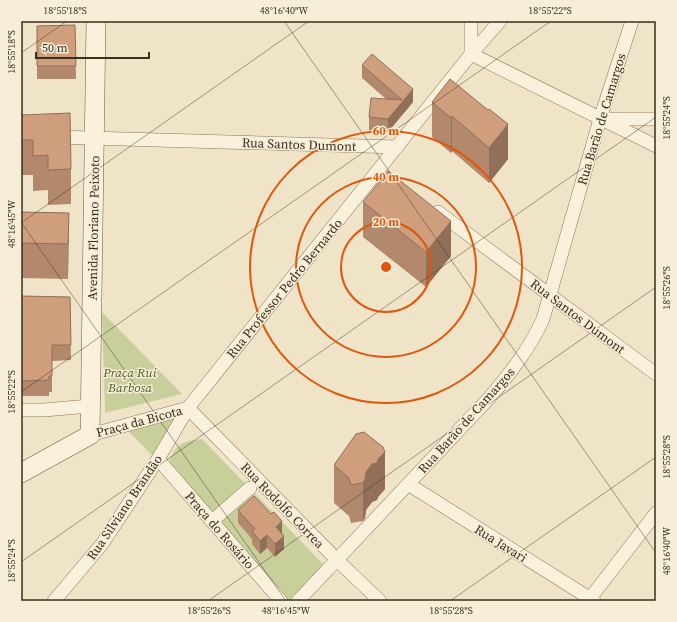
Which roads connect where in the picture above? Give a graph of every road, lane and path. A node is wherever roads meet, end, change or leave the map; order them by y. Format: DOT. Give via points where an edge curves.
graph roads {
  1 [pos="96,21"];
  2 [pos="471,21"];
  3 [pos="500,21"];
  4 [pos="632,21"];
  5 [pos="471,54"];
  6 [pos="600,118"];
  7 [pos="656,119"];
  8 [pos="21,136"];
  9 [pos="94,137"];
  10 [pos="656,146"];
  11 [pos="397,147"];
  12 [pos="431,206"];
  13 [pos="550,295"];
  14 [pos="656,374"];
  15 [pos="90,406"];
  16 [pos="188,408"];
  17 [pos="21,410"];
  18 [pos="90,435"];
  19 [pos="158,459"];
  20 [pos="21,473"];
  21 [pos="408,484"];
  22 [pos="250,488"];
  23 [pos="656,513"];
  24 [pos="212,521"];
  25 [pos="337,560"];
  26 [pos="591,600"];
  27 [pos="54,601"];
  28 [pos="281,601"];
  29 [pos="298,601"];
  30 [pos="380,601"];
  1 -- 9 [label="street, Avenida Floriano Peixoto"];
  2 -- 5 [label="street"];
  3 -- 5 [label="street"];
  4 -- 6 [label="street, Rua Barão de Camargos"];
  5 -- 6 [label="street"];
  5 -- 11 [label="street"];
  6 -- 7 [label="street"];
  6 -- 10 [label="street"];
  6 -- 13 [label="street, Rua Barão de Camargos"];
  8 -- 9 [label="street, Rua Santos Dumont"];
  9 -- 11 [label="street, Rua Santos Dumont"];
  9 -- 15 [label="street, Avenida Floriano Peixoto"];
  11 -- 16 [label="street, Rua Professor Pedro Bernardo" via="384,171"];
  12 -- 13 [label="street, Rua Santos Dumont"];
  13 -- 14 [label="street, Rua Santos Dumont"];
  13 -- 21 [label="street, Rua Barão de Camargos" via="535,337 516,366"];
  15 -- 17 [label="street"];
  15 -- 18 [label="street, Avenida Floriano Peixoto"];
  16 -- 18 [label="street, Praça da Bicota"];
  16 -- 19 [label="street, Rua Silviano Brandão"];
  16 -- 25 [label="street, Rua Rodolfo Correa"];
  18 -- 20 [label="street"];
  19 -- 24 [label="street, Praça do Rosário"];
  19 -- 27 [label="street, Rua Silviano Brandão" via="102,544"];
  21 -- 25 [label="street, Rua Barão de Camargos"];
  21 -- 26 [label="street, Rua Javari"];
  22 -- 24 [label="street"];
  23 -- 26 [label="street"];
  24 -- 28 [label="street, Praça do Rosário"];
  25 -- 29 [label="street, Rua Barão de Camargos"];
  25 -- 30 [label="street, Rua Rodolfo Correa"];
}
